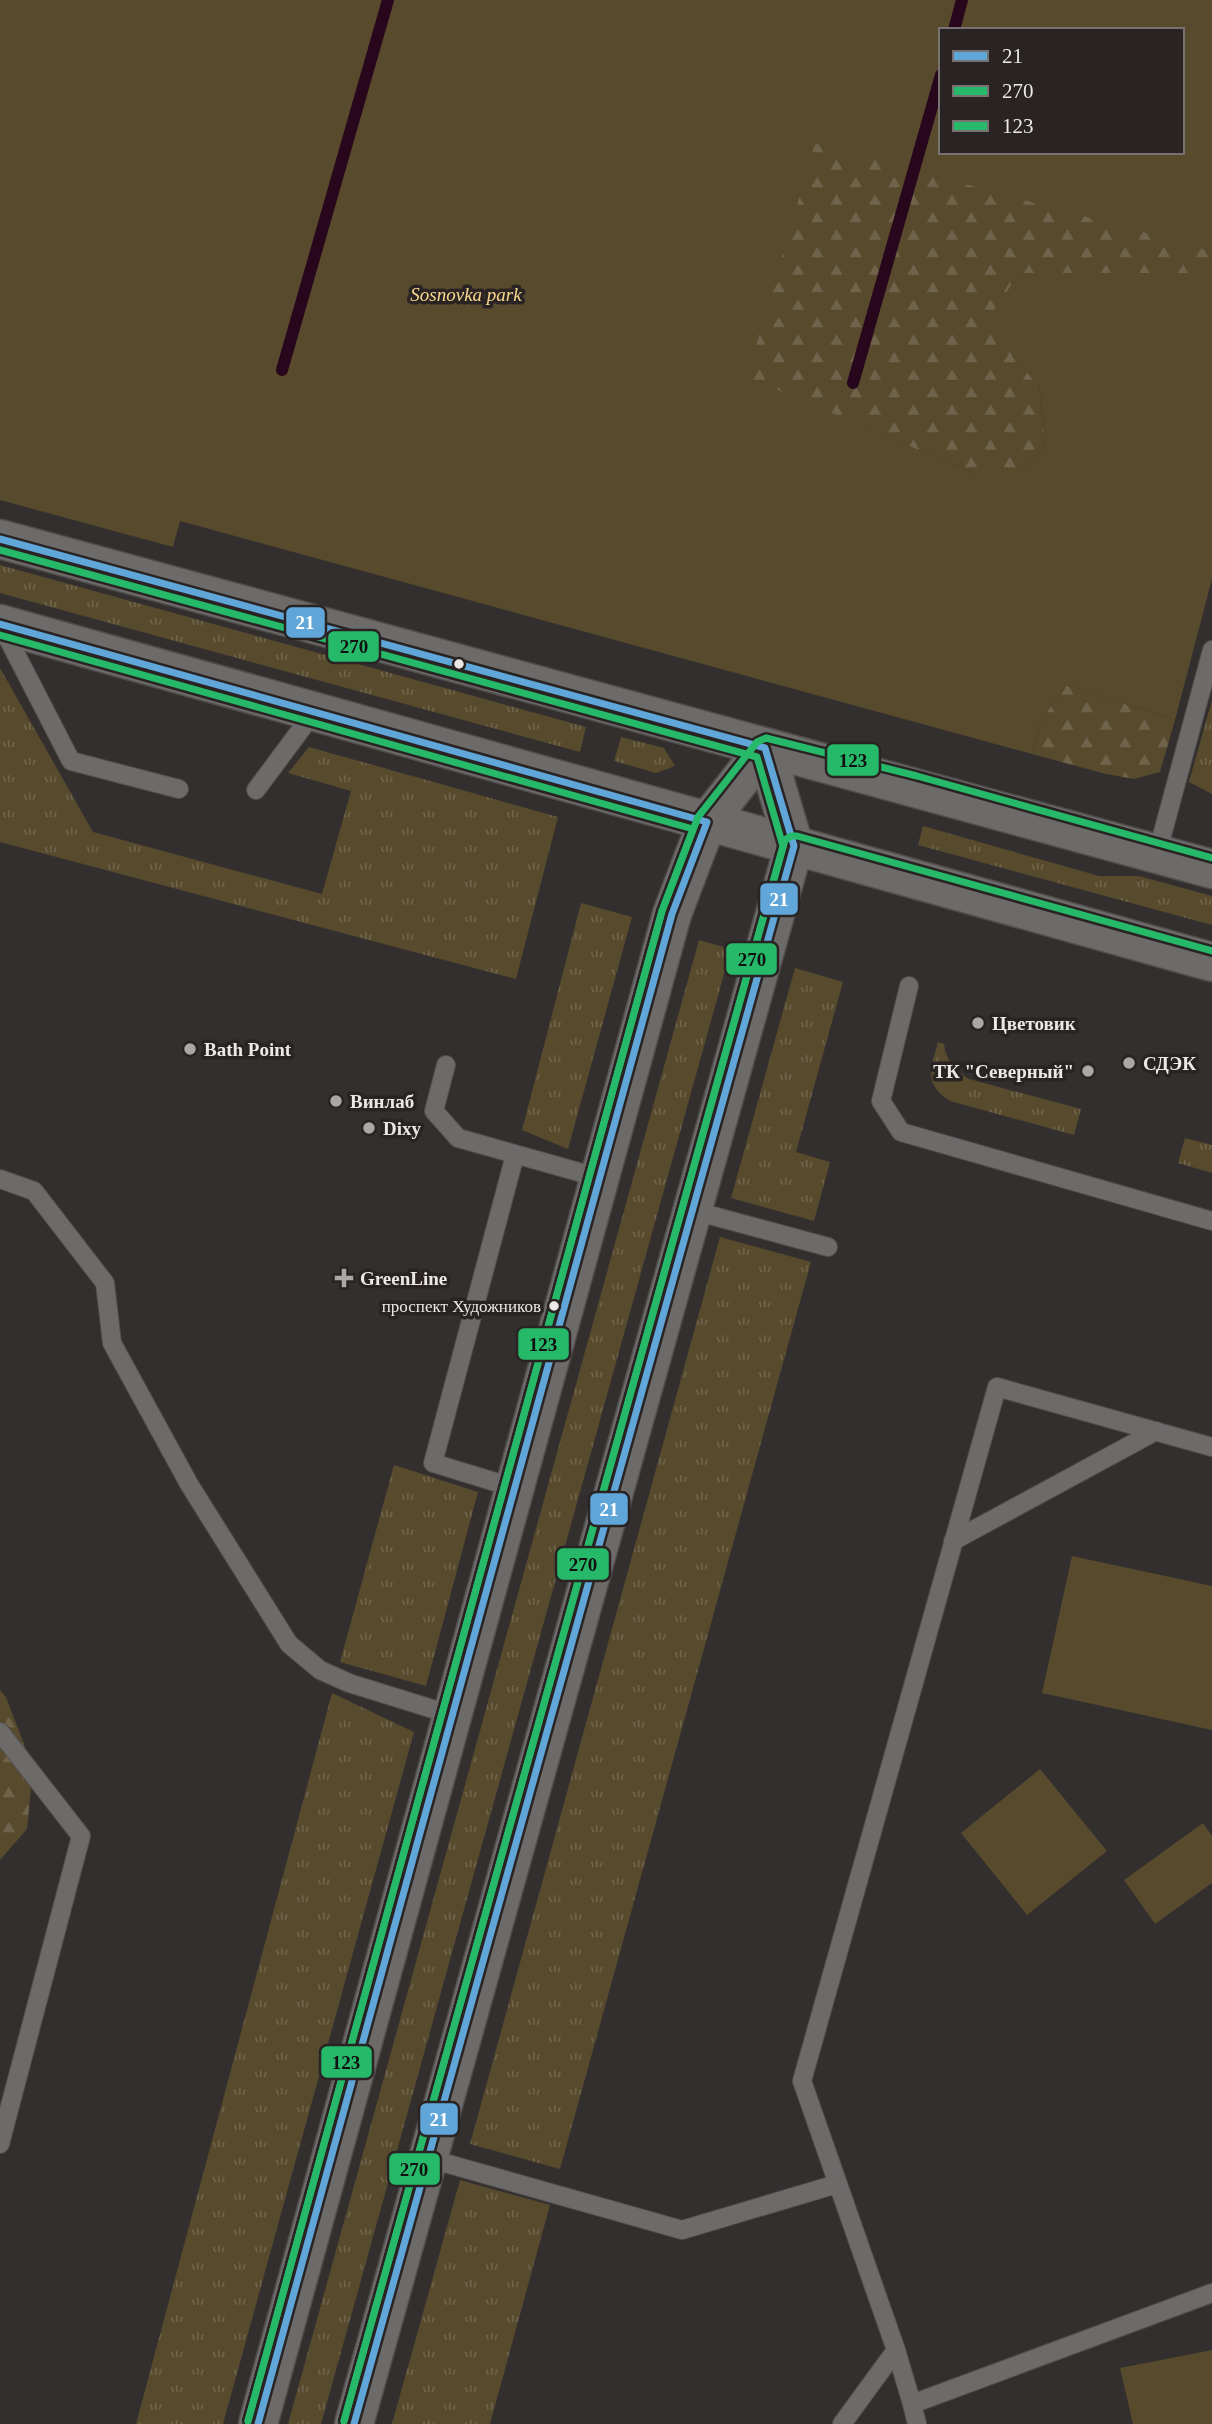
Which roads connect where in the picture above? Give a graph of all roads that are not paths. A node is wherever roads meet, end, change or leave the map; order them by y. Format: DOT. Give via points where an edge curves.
graph roads {
  1 [pos="0,539"];
  2 [pos="0,624"];
  3 [pos="1212,650"];
  4 [pos="314,712"];
  5 [pos="765,748"];
  6 [pos="179,789"];
  7 [pos="256,790"];
  8 [pos="707,822"];
  9 [pos="794,846"];
  10 [pos="1157,854"];
  11 [pos="1212,869"];
  12 [pos="1212,962"];
  13 [pos="909,986"];
  14 [pos="446,1065"];
  15 [pos="515,1155"];
  16 [pos="600,1178"];
  17 [pos="0,1179"];
  18 [pos="691,1210"];
  19 [pos="1212,1221"];
  20 [pos="828,1247"];
  21 [pos="1156,1431"];
  22 [pos="1212,1447"];
  23 [pos="515,1488"];
  24 [pos="953,1542"];
  25 [pos="452,1715"];
  26 [pos="0,1732"];
  27 [pos="0,2144"];
  28 [pos="427,2158"];
  29 [pos="837,2184"];
  30 [pos="1212,2293"];
  31 [pos="896,2350"];
  32 [pos="912,2404"];
  33 [pos="258,2424"];
  34 [pos="354,2424"];
  35 [pos="842,2424"];
  36 [pos="917,2424"];
  1 -- 5 [label="street"];
  2 -- 4 [label="street"];
  2 -- 6 [label="lane" via="71,761"];
  3 -- 10 [label="lane"];
  4 -- 7 [label="lane"];
  4 -- 8 [label="street"];
  5 -- 8 [label="street"];
  5 -- 9 [label="street"];
  5 -- 10 [label="street"];
  8 -- 9 [label="street"];
  8 -- 16 [label="street" via="672,914"];
  9 -- 12 [label="street"];
  9 -- 18 [label="street"];
  10 -- 11 [label="street"];
  13 -- 19 [label="lane" via="881,1101 901,1132"];
  14 -- 15 [label="lane" via="434,1111 458,1138"];
  15 -- 16 [label="lane"];
  15 -- 23 [label="lane" via="433,1463"];
  16 -- 23 [label="street"];
  17 -- 25 [label="lane" via="34,1191 105,1283 112,1342 189,1483 289,1644 320,1670 349,1683"];
  18 -- 20 [label="lane"];
  18 -- 28 [label="street"];
  21 -- 22 [label="lane"];
  21 -- 24 [label="lane"];
  21 -- 24 [label="lane" via="997,1387"];
  23 -- 25 [label="street"];
  24 -- 29 [label="lane" via="802,2081"];
  25 -- 33 [label="street"];
  26 -- 27 [label="lane" via="80,1836"];
  28 -- 29 [label="lane" via="682,2230"];
  28 -- 34 [label="street"];
  29 -- 31 [label="lane"];
  30 -- 32 [label="lane"];
  31 -- 32 [label="lane"];
  31 -- 35 [label="lane"];
  32 -- 36 [label="lane"];
}
